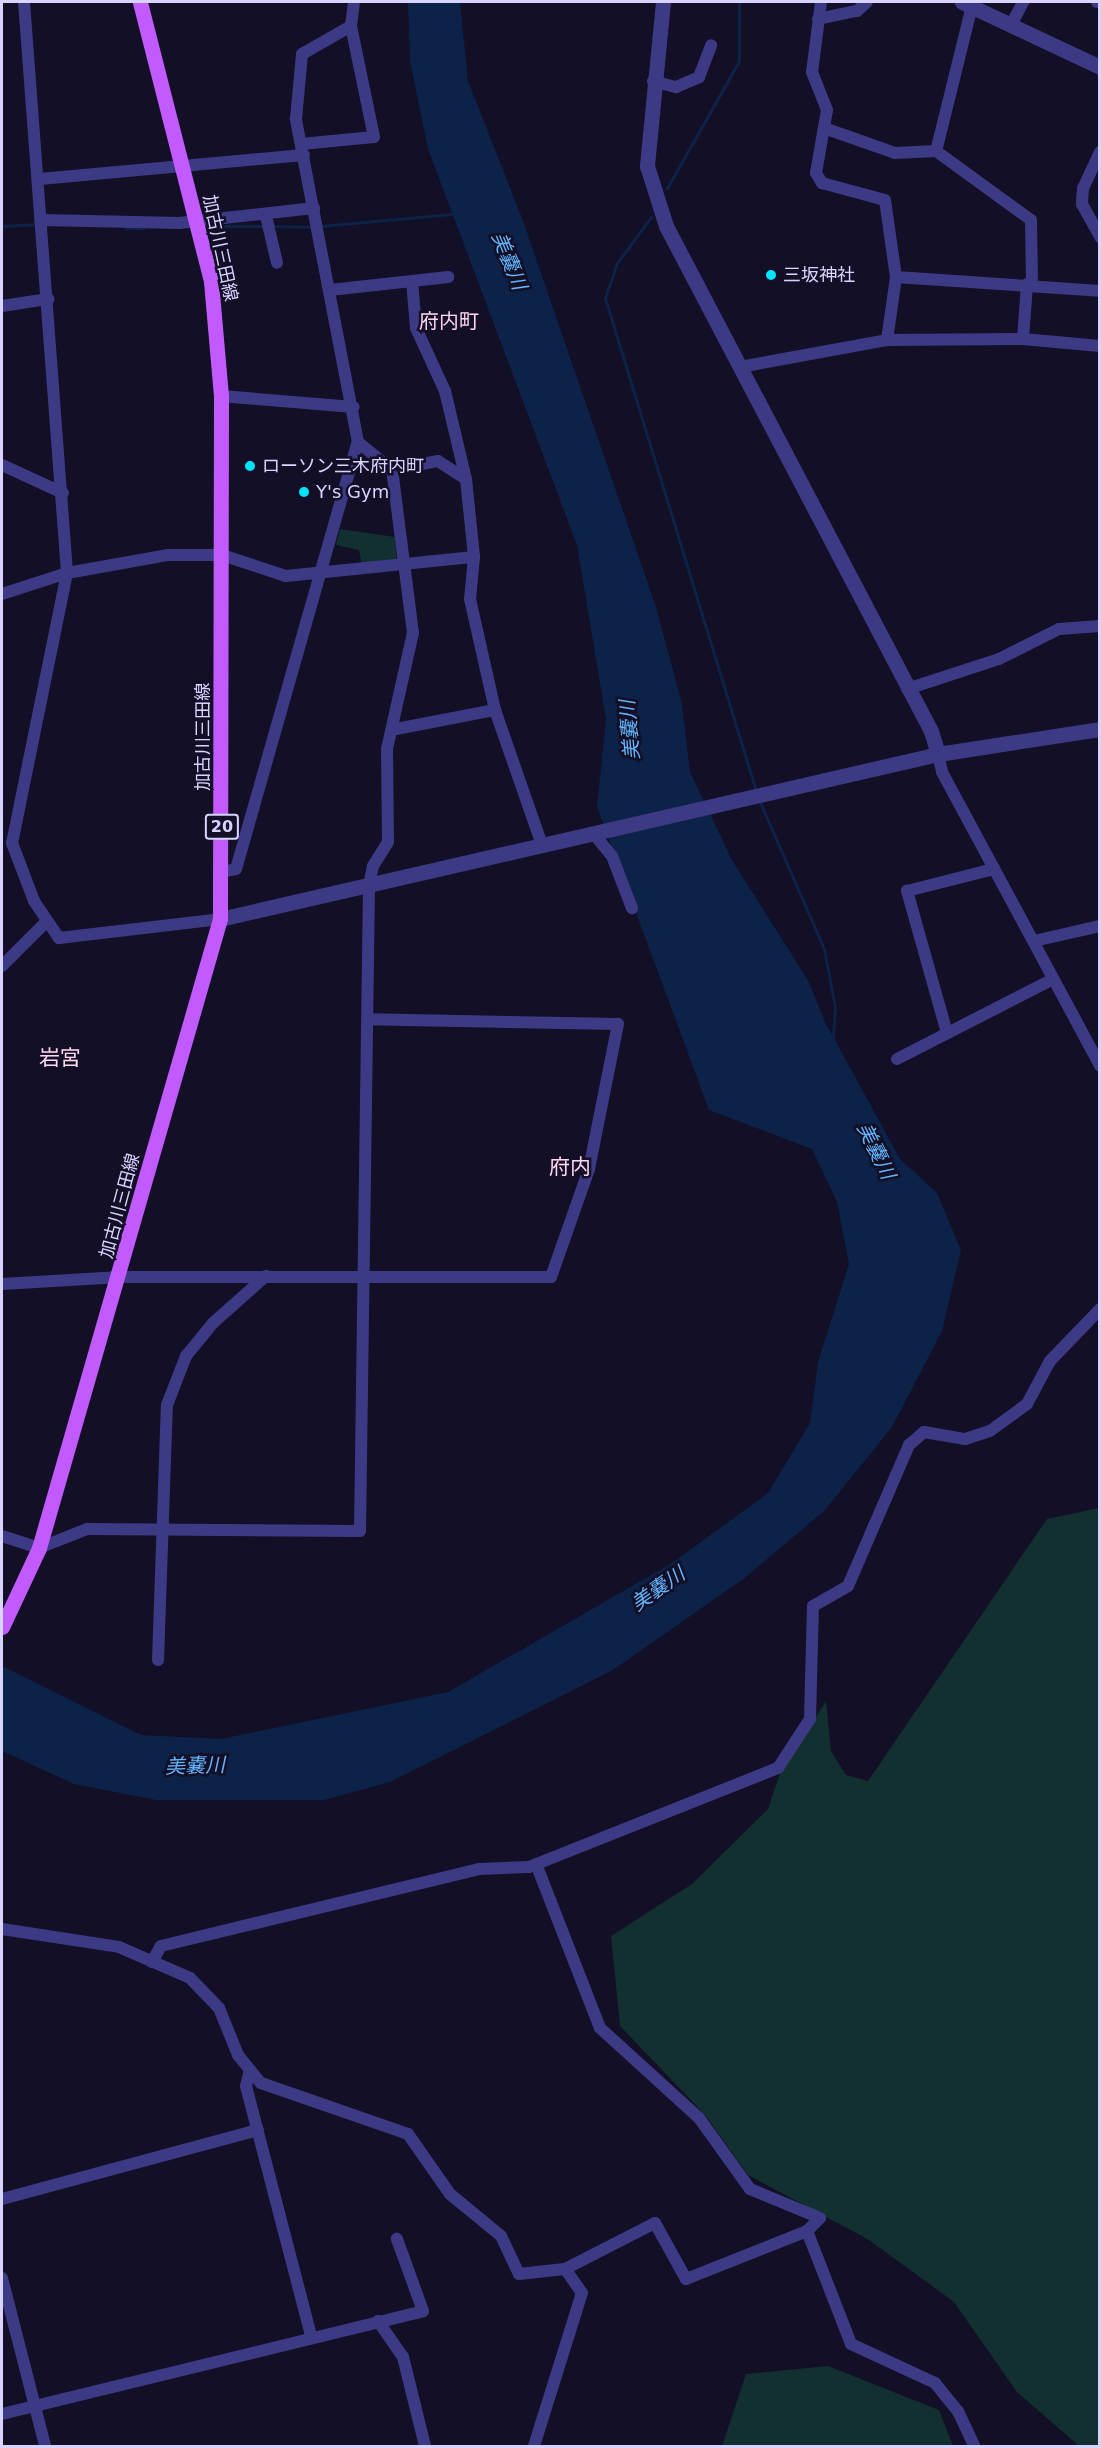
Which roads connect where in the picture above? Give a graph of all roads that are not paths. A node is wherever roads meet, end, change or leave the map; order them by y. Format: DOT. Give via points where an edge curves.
graph roads {
  1 [pos="24,2"];
  2 [pos="141,2"];
  3 [pos="354,2"];
  4 [pos="663,2"];
  5 [pos="821,2"];
  6 [pos="867,2"];
  7 [pos="1023,2"];
  8 [pos="967,4"];
  9 [pos="818,19"];
  10 [pos="1011,25"];
  11 [pos="351,26"];
  12 [pos="711,45"];
  13 [pos="1100,68"];
  14 [pos="653,81"];
  15 [pos="824,128"];
  16 [pos="302,150"];
  17 [pos="936,151"];
  18 [pos="1100,152"];
  19 [pos="183,168"];
  20 [pos="40,179"];
  21 [pos="314,208"];
  22 [pos="266,216"];
  23 [pos="196,222"];
  24 [pos="43,224"];
  25 [pos="1100,237"];
  26 [pos="277,263"];
  27 [pos="448,277"];
  28 [pos="896,277"];
  29 [pos="412,281"];
  30 [pos="1030,284"];
  31 [pos="330,290"];
  32 [pos="1100,291"];
  33 [pos="48,299"];
  34 [pos="2,306"];
  35 [pos="1023,339"];
  36 [pos="887,340"];
  37 [pos="1100,346"];
  38 [pos="740,367"];
  39 [pos="221,396"];
  40 [pos="354,406"];
  41 [pos="358,442"];
  42 [pos="2,465"];
  43 [pos="392,470"];
  44 [pos="466,479"];
  45 [pos="63,493"];
  46 [pos="222,555"];
  47 [pos="474,556"];
  48 [pos="404,565"];
  49 [pos="67,573"];
  50 [pos="322,576"];
  51 [pos="2,594"];
  52 [pos="1100,626"];
  53 [pos="907,689"];
  54 [pos="495,710"];
  55 [pos="396,729"];
  56 [pos="1100,729"];
  57 [pos="938,754"];
  58 [pos="594,834"];
  59 [pos="7,845"];
  60 [pos="542,845"];
  61 [pos="994,868"];
  62 [pos="222,872"];
  63 [pos="369,886"];
  64 [pos="632,908"];
  65 [pos="220,919"];
  66 [pos="46,922"];
  67 [pos="1100,926"];
  68 [pos="1035,941"];
  69 [pos="2,966"];
  70 [pos="1053,979"];
  71 [pos="368,1019"];
  72 [pos="947,1033"];
  73 [pos="897,1059"];
  74 [pos="1100,1066"];
  75 [pos="121,1276"];
  76 [pos="266,1276"];
  77 [pos="366,1277"];
  78 [pos="2,1284"];
  79 [pos="1100,1308"];
  80 [pos="159,1530"];
  81 [pos="2,1536"];
  82 [pos="39,1548"];
  83 [pos="2,1627"];
  84 [pos="158,1660"];
  85 [pos="536,1864"];
  86 [pos="2,1929"];
  87 [pos="152,1962"];
  88 [pos="250,2070"];
  89 [pos="258,2130"];
  90 [pos="2,2199"];
  91 [pos="807,2231"];
  92 [pos="397,2239"];
  93 [pos="566,2269"];
  94 [pos="2,2278"];
  95 [pos="378,2321"];
  96 [pos="310,2336"];
  97 [pos="35,2405"];
  98 [pos="2,2414"];
  99 [pos="45,2446"];
  100 [pos="425,2446"];
  101 [pos="534,2446"];
  102 [pos="974,2446"];
  1 -- 20 [label="street"];
  2 -- 19 [label="main road, 加古川三田線 / 20"];
  3 -- 11 [label="street"];
  4 -- 14 [label="street"];
  5 -- 9 [label="street"];
  6 -- 9 [label="street" via="858,11"];
  7 -- 10 [label="street"];
  8 -- 10 [label="street"];
  8 -- 17 [label="street"];
  9 -- 15 [label="street" via="812,72 827,110"];
  10 -- 13 [label="street"];
  11 -- 16 [label="street" via="302,54 296,119"];
  11 -- 16 [label="street" via="374,137"];
  12 -- 14 [label="street" via="699,77 676,87"];
  14 -- 38 [label="street" via="647,166 656,196 666,226"];
  15 -- 17 [label="street" via="895,153"];
  15 -- 28 [label="street" via="816,173 822,183 885,200"];
  16 -- 19 [label="street"];
  16 -- 21 [label="street"];
  17 -- 30 [label="street" via="1031,220"];
  18 -- 25 [label="street" via="1083,188 1082,204"];
  19 -- 20 [label="street"];
  19 -- 23 [label="main road, 加古川三田線 / 20"];
  20 -- 24 [label="street"];
  21 -- 22 [label="street"];
  21 -- 31 [label="street"];
  22 -- 23 [label="street"];
  22 -- 26 [label="street"];
  23 -- 24 [label="street"];
  23 -- 39 [label="main road, 加古川三田線 / 20" via="211,281"];
  24 -- 33 [label="street"];
  27 -- 29 [label="street"];
  28 -- 30 [label="street"];
  28 -- 36 [label="street"];
  29 -- 31 [label="street"];
  29 -- 44 [label="street" via="416,328 445,391"];
  30 -- 32 [label="street"];
  30 -- 35 [label="street"];
  31 -- 40 [label="street"];
  33 -- 34 [label="street"];
  33 -- 45 [label="street"];
  35 -- 36 [label="street"];
  35 -- 37 [label="street"];
  36 -- 38 [label="street"];
  38 -- 53 [label="street"];
  39 -- 40 [label="street"];
  39 -- 46 [label="main road, 加古川三田線 / 20"];
  40 -- 41 [label="street"];
  41 -- 43 [label="street"];
  41 -- 50 [label="street"];
  42 -- 45 [label="street"];
  43 -- 44 [label="street" via="438,460"];
  43 -- 48 [label="street"];
  44 -- 47 [label="street"];
  45 -- 49 [label="street"];
  46 -- 49 [label="street" via="168,555"];
  46 -- 50 [label="street" via="286,576"];
  46 -- 62 [label="main road, 加古川三田線 / 20"];
  47 -- 48 [label="street"];
  47 -- 54 [label="street" via="470,599"];
  48 -- 50 [label="street"];
  48 -- 55 [label="street" via="413,633"];
  49 -- 51 [label="street"];
  49 -- 59 [label="street"];
  50 -- 62 [label="street" via="236,869"];
  52 -- 53 [label="street" via="1059,629 999,659"];
  53 -- 57 [label="street"];
  54 -- 55 [label="street"];
  54 -- 60 [label="street"];
  55 -- 63 [label="street" via="387,749 388,842 373,866"];
  56 -- 57 [label="street"];
  57 -- 58 [label="street"];
  57 -- 61 [label="street"];
  58 -- 60 [label="street"];
  58 -- 64 [label="street" via="612,856"];
  59 -- 66 [label="street"];
  60 -- 63 [label="street"];
  61 -- 68 [label="street"];
  61 -- 72 [label="street" via="907,891"];
  62 -- 65 [label="main road, 加古川三田線 / 20"];
  63 -- 65 [label="street"];
  63 -- 71 [label="street"];
  65 -- 66 [label="street" via="59,938"];
  65 -- 75 [label="main road, 加古川三田線 / 20"];
  66 -- 69 [label="street"];
  67 -- 68 [label="street"];
  68 -- 70 [label="street"];
  70 -- 72 [label="street"];
  70 -- 74 [label="street"];
  71 -- 77 [label="street"];
  71 -- 77 [label="street" via="618,1024 589,1169 551,1277"];
  72 -- 73 [label="street"];
  75 -- 76 [label="street"];
  75 -- 78 [label="street"];
  75 -- 82 [label="main road, 加古川三田線 / 20"];
  76 -- 77 [label="street"];
  76 -- 80 [label="street" via="213,1323 186,1356 163,1425"];
  77 -- 80 [label="street" via="360,1531"];
  79 -- 85 [label="street" via="1050,1360 1027,1404 990,1431 965,1439 924,1432 909,1445 848,1586 813,1606 810,1719 786,1760"];
  80 -- 82 [label="street" via="87,1529"];
  80 -- 84 [label="street"];
  81 -- 82 [label="street"];
  82 -- 83 [label="main road, 加古川三田線 / 20"];
  85 -- 87 [label="street" via="479,1869 161,1946"];
  85 -- 91 [label="street" via="600,2028 699,2118 750,2189 820,2218"];
  86 -- 87 [label="street" via="119,1947"];
  87 -- 88 [label="street" via="202,1988 219,2008 238,2055"];
  88 -- 89 [label="street" via="246,2086"];
  88 -- 93 [label="street" via="278,2090 408,2134 450,2194 501,2236 519,2274"];
  89 -- 90 [label="street"];
  89 -- 96 [label="street"];
  91 -- 93 [label="street" via="686,2279 655,2223"];
  91 -- 102 [label="street" via="851,2344 935,2383 958,2411"];
  92 -- 95 [label="street" via="423,2311"];
  93 -- 101 [label="street" via="582,2293"];
  94 -- 97 [label="street"];
  95 -- 96 [label="street"];
  95 -- 100 [label="street" via="404,2357"];
  96 -- 97 [label="street"];
  97 -- 98 [label="street"];
  97 -- 99 [label="street"];
}
